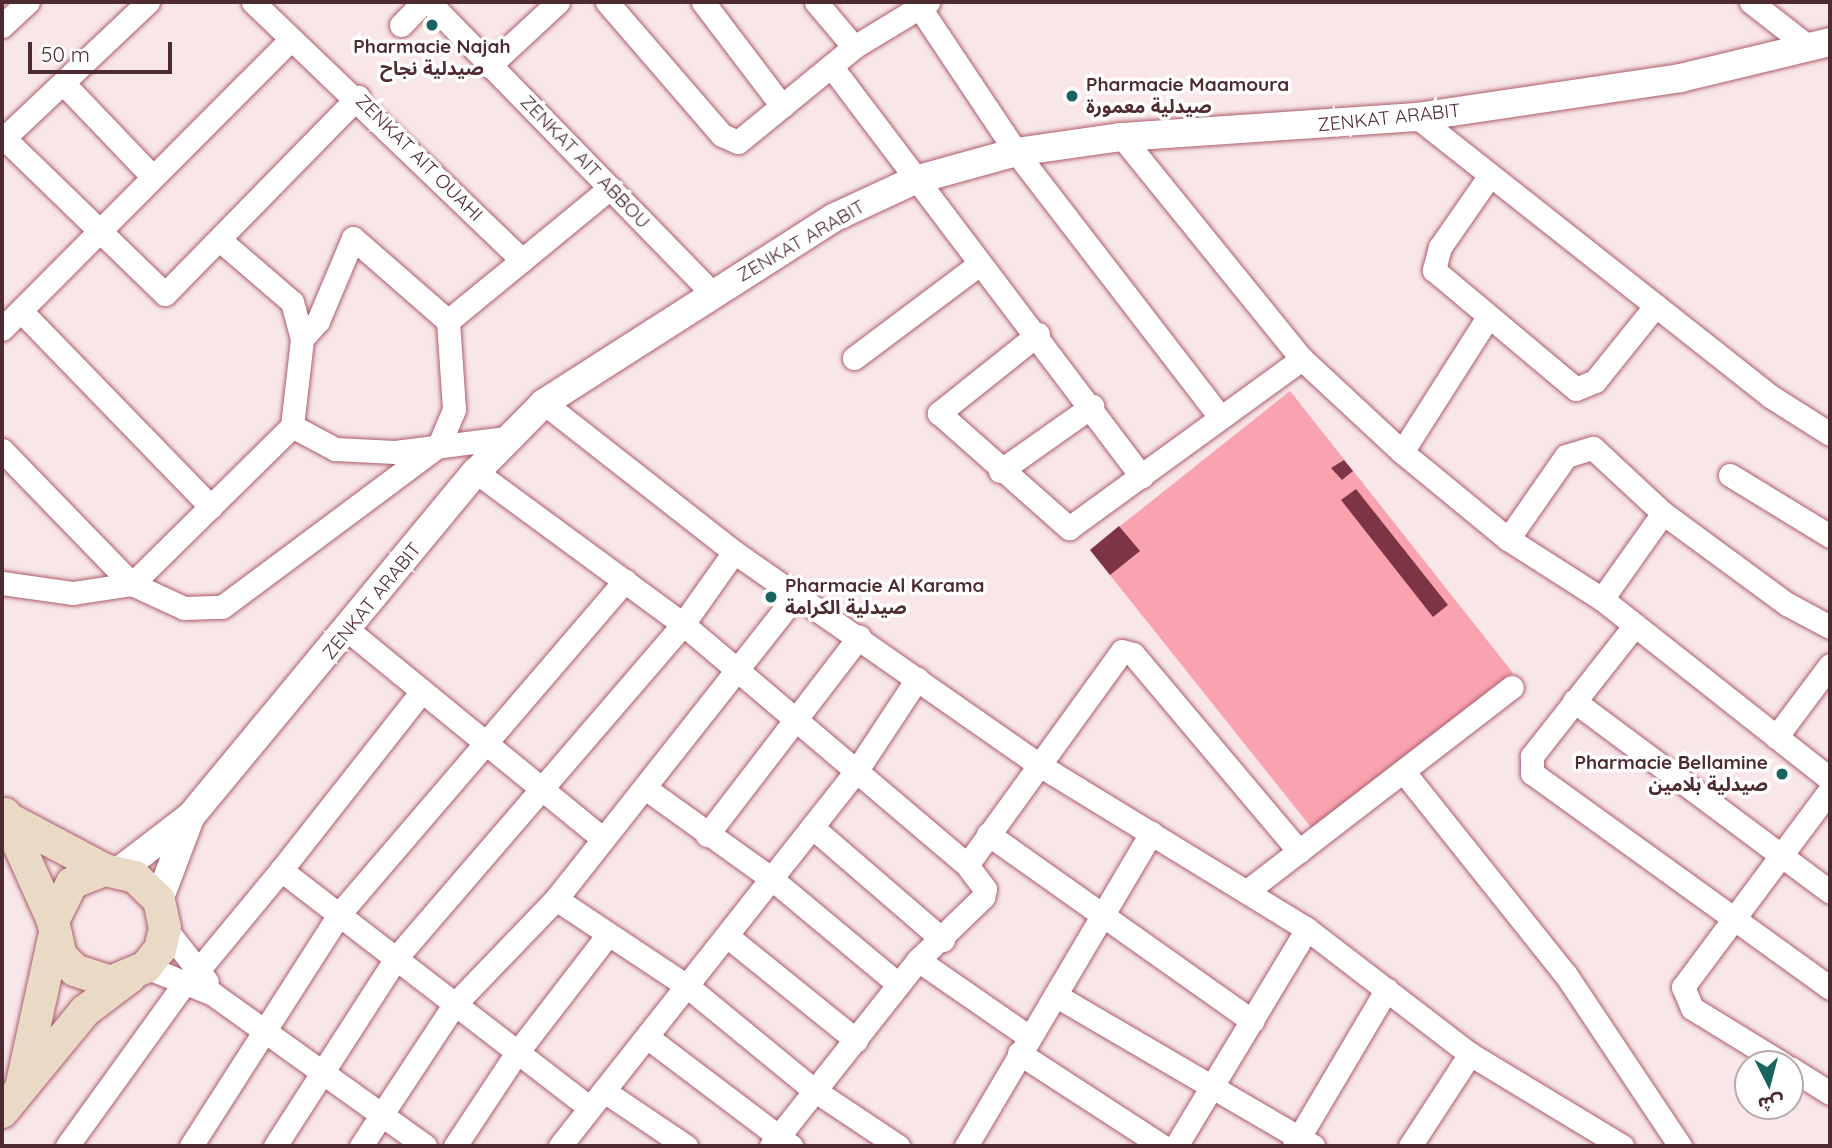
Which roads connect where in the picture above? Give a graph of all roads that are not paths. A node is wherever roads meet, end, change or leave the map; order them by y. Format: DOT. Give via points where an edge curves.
graph roads {
  1 [pos="28,2"];
  2 [pos="148,2"];
  3 [pos="254,2"];
  4 [pos="426,2"];
  5 [pos="558,2"];
  6 [pos="607,2"];
  7 [pos="703,2"];
  8 [pos="816,2"];
  9 [pos="1751,2"];
  10 [pos="924,5"];
  11 [pos="401,25"];
  12 [pos="2,26"];
  13 [pos="291,38"];
  14 [pos="1820,45"];
  15 [pos="854,47"];
  16 [pos="489,66"];
  17 [pos="831,66"];
  18 [pos="65,85"];
  19 [pos="358,97"];
  20 [pos="782,106"];
  21 [pos="1417,117"];
  22 [pos="1122,137"];
  23 [pos="3,139"];
  24 [pos="1016,152"];
  25 [pos="152,176"];
  26 [pos="1488,178"];
  27 [pos="915,180"];
  28 [pos="610,188"];
  29 [pos="96,232"];
  30 [pos="221,241"];
  31 [pos="522,260"];
  32 [pos="978,265"];
  33 [pos="712,293"];
  34 [pos="1656,305"];
  35 [pos="21,311"];
  36 [pos="1486,320"];
  37 [pos="448,321"];
  38 [pos="2,330"];
  39 [pos="1038,334"];
  40 [pos="302,338"];
  41 [pos="854,358"];
  42 [pos="1302,359"];
  43 [pos="544,403"];
  44 [pos="1092,406"];
  45 [pos="1220,417"];
  46 [pos="292,426"];
  47 [pos="1830,434"];
  48 [pos="506,438"];
  49 [pos="439,445"];
  50 [pos="2,450"];
  51 [pos="1402,453"];
  52 [pos="1000,471"];
  53 [pos="476,472"];
  54 [pos="1730,475"];
  55 [pos="1142,477"];
  56 [pos="211,507"];
  57 [pos="1663,513"];
  58 [pos="1830,536"];
  59 [pos="1508,539"];
  60 [pos="733,552"];
  61 [pos="625,580"];
  62 [pos="2,583"];
  63 [pos="132,584"];
  64 [pos="795,596"];
  65 [pos="1602,599"];
  66 [pos="683,624"];
  67 [pos="1635,625"];
  68 [pos="1830,627"];
  69 [pos="349,631"];
  70 [pos="859,637"];
  71 [pos="1830,665"];
  72 [pos="736,674"];
  73 [pos="918,679"];
  74 [pos="1512,687"];
  75 [pos="422,691"];
  76 [pos="1574,701"];
  77 [pos="795,721"];
  78 [pos="1776,737"];
  79 [pos="485,744"];
  80 [pos="1036,763"];
  81 [pos="1403,771"];
  82 [pos="855,773"];
  83 [pos="1830,779"];
  84 [pos="645,788"];
  85 [pos="540,789"];
  86 [pos="1830,790"];
  87 [pos="191,816"];
  88 [pos="4,818"];
  89 [pos="812,827"];
  90 [pos="1151,833"];
  91 [pos="988,834"];
  92 [pos="707,835"];
  93 [pos="601,837"];
  94 [pos="1299,851"];
  95 [pos="1779,857"];
  96 [pos="967,865"];
  97 [pos="112,870"];
  98 [pos="281,870"];
  99 [pos="772,879"];
  100 [pos="1247,891"];
  101 [pos="1830,892"];
  102 [pos="556,899"];
  103 [pos="1105,911"];
  104 [pos="340,913"];
  105 [pos="162,914"];
  106 [pos="1733,923"];
  107 [pos="1307,929"];
  108 [pos="53,930"];
  109 [pos="727,936"];
  110 [pos="606,937"];
  111 [pos="943,940"];
  112 [pos="396,958"];
  113 [pos="918,960"];
  114 [pos="200,968"];
  115 [pos="138,972"];
  116 [pos="898,984"];
  117 [pos="183,985"];
  118 [pos="687,986"];
  119 [pos="1830,987"];
  120 [pos="1387,989"];
  121 [pos="213,994"];
  122 [pos="1055,995"];
  123 [pos="454,1005"];
  124 [pos="1252,1021"];
  125 [pos="265,1035"];
  126 [pos="647,1037"];
  127 [pos="856,1040"];
  128 [pos="1024,1045"];
  129 [pos="1761,1050"];
  130 [pos="516,1054"];
  131 [pos="1470,1054"];
  132 [pos="323,1076"];
  133 [pos="1804,1077"];
  134 [pos="1214,1084"];
  135 [pos="811,1088"];
  136 [pos="1830,1093"];
  137 [pos="596,1098"];
  138 [pos="7,1104"];
  139 [pos="381,1118"];
  140 [pos="780,1143"];
  141 [pos="567,1144"];
  142 [pos="1302,1144"];
  143 [pos="67,1146"];
  144 [pos="191,1146"];
  145 [pos="275,1146"];
  146 [pos="361,1146"];
  147 [pos="425,1146"];
  148 [pos="455,1146"];
  149 [pos="685,1146"];
  150 [pos="898,1146"];
  151 [pos="967,1146"];
  152 [pos="1162,1146"];
  153 [pos="1176,1146"];
  154 [pos="1410,1146"];
  155 [pos="1622,1146"];
  156 [pos="1680,1146"];
  1 -- 12 [label="street"];
  2 -- 18 [label="street"];
  3 -- 13 [label="street, ZENKAT AIT OUAHI"];
  4 -- 11 [label="street"];
  4 -- 16 [label="street, ZENKAT AIT ABBOU"];
  5 -- 16 [label="street"];
  6 -- 20 [label="street" via="729,142 738,142"];
  7 -- 20 [label="street"];
  8 -- 15 [label="street"];
  9 -- 14 [label="street"];
  10 -- 15 [label="street"];
  10 -- 24 [label="street"];
  13 -- 19 [label="street, ZENKAT AIT OUAHI"];
  13 -- 25 [label="street"];
  14 -- 21 [label="street, ZENKAT ARABIT" via="1680,78"];
  15 -- 17 [label="street"];
  16 -- 28 [label="street, ZENKAT AIT ABBOU"];
  17 -- 20 [label="street"];
  17 -- 27 [label="street"];
  18 -- 23 [label="street"];
  18 -- 25 [label="street"];
  19 -- 30 [label="street"];
  19 -- 31 [label="street, ZENKAT AIT OUAHI"];
  21 -- 22 [label="street, ZENKAT ARABIT"];
  21 -- 26 [label="street"];
  22 -- 24 [label="street, ZENKAT ARABIT"];
  22 -- 42 [label="street"];
  23 -- 29 [label="street"];
  24 -- 27 [label="street, ZENKAT ARABIT"];
  24 -- 45 [label="street"];
  25 -- 29 [label="street"];
  26 -- 34 [label="street"];
  26 -- 36 [label="street" via="1440,247 1434,270"];
  27 -- 32 [label="street"];
  27 -- 33 [label="street, ZENKAT ARABIT" via="833,218"];
  28 -- 31 [label="street"];
  28 -- 33 [label="street, ZENKAT AIT ABBOU"];
  29 -- 30 [label="street" via="161,294"];
  29 -- 35 [label="street"];
  30 -- 40 [label="street" via="292,302"];
  31 -- 37 [label="street"];
  32 -- 39 [label="street"];
  32 -- 41 [label="street"];
  33 -- 43 [label="street, ZENKAT ARABIT"];
  34 -- 36 [label="street" via="1595,381 1576,389"];
  34 -- 47 [label="street" via="1770,396"];
  35 -- 38 [label="street"];
  35 -- 56 [label="street"];
  36 -- 51 [label="street"];
  37 -- 40 [label="street" via="353,238 318,321"];
  37 -- 49 [label="street" via="454,409"];
  39 -- 44 [label="street"];
  39 -- 52 [label="street" via="939,410"];
  40 -- 46 [label="street"];
  42 -- 45 [label="street"];
  42 -- 51 [label="street"];
  43 -- 48 [label="street, ZENKAT ARABIT"];
  43 -- 60 [label="street"];
  44 -- 52 [label="street"];
  44 -- 55 [label="street"];
  45 -- 55 [label="street"];
  46 -- 49 [label="street" via="335,449 396,452"];
  46 -- 56 [label="street"];
  48 -- 49 [label="street"];
  48 -- 53 [label="street, ZENKAT ARABIT"];
  49 -- 63 [label="street" via="222,607 184,608"];
  50 -- 63 [label="street"];
  51 -- 59 [label="street"];
  52 -- 55 [label="street" via="1069,528"];
  53 -- 61 [label="street"];
  53 -- 69 [label="street, ZENKAT ARABIT"];
  54 -- 58 [label="street"];
  56 -- 63 [label="street"];
  57 -- 59 [label="street" via="1593,448 1582,447 1566,456"];
  57 -- 65 [label="street"];
  57 -- 68 [label="street" via="1787,604"];
  59 -- 65 [label="street"];
  60 -- 64 [label="street"];
  60 -- 66 [label="street"];
  61 -- 66 [label="street"];
  61 -- 79 [label="street"];
  62 -- 63 [label="street" via="74,593"];
  64 -- 70 [label="street"];
  64 -- 72 [label="street"];
  65 -- 67 [label="street"];
  66 -- 72 [label="street"];
  66 -- 85 [label="street"];
  67 -- 76 [label="street"];
  67 -- 78 [label="street"];
  69 -- 75 [label="street"];
  69 -- 87 [label="street, ZENKAT ARABIT"];
  70 -- 73 [label="street"];
  70 -- 77 [label="street"];
  71 -- 78 [label="street"];
  72 -- 77 [label="street"];
  72 -- 84 [label="street"];
  73 -- 80 [label="street"];
  73 -- 82 [label="street"];
  74 -- 81 [label="street"];
  75 -- 79 [label="street"];
  75 -- 98 [label="street"];
  76 -- 95 [label="street"];
  76 -- 106 [label="street" via="1532,755 1532,773"];
  77 -- 82 [label="street"];
  77 -- 92 [label="street"];
  78 -- 83 [label="street"];
  79 -- 85 [label="street"];
  79 -- 104 [label="street"];
  80 -- 90 [label="street"];
  80 -- 91 [label="street"];
  80 -- 94 [label="street" via="1117,655 1128,650"];
  81 -- 94 [label="street"];
  81 -- 156 [label="street" via="1566,975"];
  82 -- 89 [label="street"];
  82 -- 96 [label="street"];
  84 -- 92 [label="street"];
  84 -- 93 [label="street"];
  85 -- 93 [label="street"];
  85 -- 112 [label="street"];
  86 -- 95 [label="street"];
  87 -- 97 [label="street"];
  87 -- 105 [label="street"];
  88 -- 97 [label="main road"];
  88 -- 108 [label="main road"];
  89 -- 99 [label="street"];
  89 -- 111 [label="street"];
  90 -- 100 [label="street"];
  90 -- 103 [label="street"];
  91 -- 96 [label="street"];
  91 -- 103 [label="street"];
  92 -- 99 [label="street"];
  93 -- 102 [label="street"];
  94 -- 100 [label="street"];
  95 -- 101 [label="street"];
  95 -- 106 [label="street"];
  96 -- 111 [label="street" via="985,893"];
  97 -- 105 [label="main road" via="149,886"];
  97 -- 108 [label="main road" via="72,883"];
  98 -- 104 [label="street"];
  98 -- 114 [label="street"];
  99 -- 109 [label="street"];
  99 -- 116 [label="street"];
  100 -- 107 [label="street"];
  102 -- 110 [label="street"];
  102 -- 123 [label="street"];
  103 -- 122 [label="street"];
  103 -- 124 [label="street"];
  104 -- 112 [label="street"];
  104 -- 125 [label="street"];
  105 -- 114 [label="street"];
  105 -- 115 [label="main road"];
  106 -- 119 [label="street"];
  106 -- 129 [label="street" via="1688,980 1685,1001"];
  107 -- 120 [label="street"];
  107 -- 124 [label="street"];
  108 -- 115 [label="main road" via="75,970 102,980"];
  108 -- 138 [label="main road"];
  109 -- 118 [label="street"];
  109 -- 127 [label="street"];
  110 -- 118 [label="street"];
  110 -- 130 [label="street"];
  111 -- 113 [label="street"];
  112 -- 123 [label="street"];
  112 -- 132 [label="street"];
  113 -- 116 [label="street"];
  113 -- 128 [label="street"];
  114 -- 121 [label="street"];
  115 -- 117 [label="street"];
  115 -- 138 [label="main road" via="85,1011"];
  116 -- 127 [label="street"];
  117 -- 121 [label="street"];
  117 -- 143 [label="street"];
  118 -- 126 [label="street"];
  118 -- 135 [label="street"];
  120 -- 131 [label="street"];
  120 -- 142 [label="street"];
  121 -- 125 [label="street"];
  122 -- 128 [label="street"];
  122 -- 134 [label="street"];
  123 -- 130 [label="street"];
  123 -- 139 [label="street"];
  124 -- 134 [label="street"];
  125 -- 132 [label="street"];
  125 -- 144 [label="street"];
  126 -- 137 [label="street"];
  126 -- 140 [label="street"];
  127 -- 135 [label="street"];
  128 -- 151 [label="street"];
  128 -- 152 [label="street"];
  130 -- 137 [label="street"];
  130 -- 148 [label="street"];
  131 -- 154 [label="street"];
  131 -- 155 [label="street"];
  132 -- 139 [label="street"];
  132 -- 145 [label="street"];
  133 -- 136 [label="street"];
  134 -- 142 [label="street"];
  134 -- 153 [label="street"];
  135 -- 140 [label="street"];
  135 -- 150 [label="street"];
  137 -- 141 [label="street"];
  137 -- 149 [label="street"];
  139 -- 146 [label="street"];
  139 -- 147 [label="street"];
}
